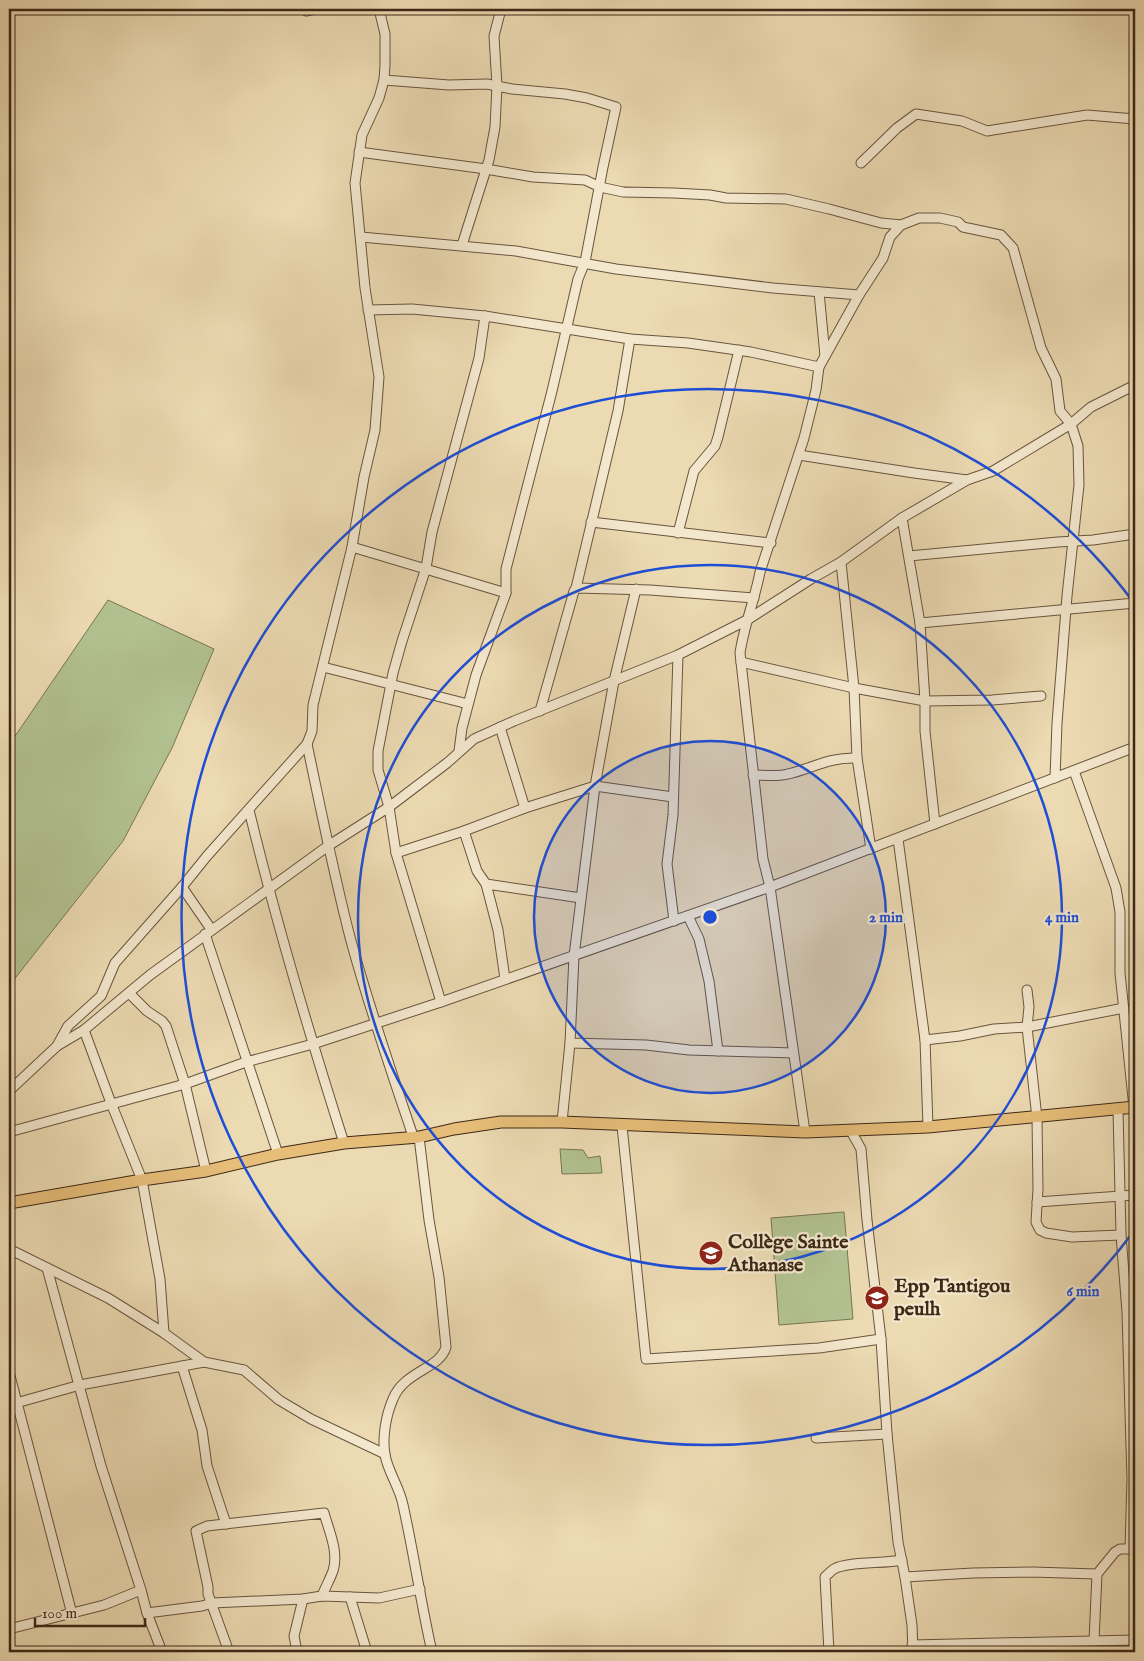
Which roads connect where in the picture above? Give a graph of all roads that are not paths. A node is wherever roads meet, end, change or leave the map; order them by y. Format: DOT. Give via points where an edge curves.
graph roads {
  1 [pos="316,9"];
  2 [pos="379,9"];
  3 [pos="501,9"];
  4 [pos="306,11"];
  5 [pos="384,80"];
  6 [pos="497,86"];
  7 [pos="1135,119"];
  8 [pos="359,152"];
  9 [pos="861,163"];
  10 [pos="486,168"];
  11 [pos="600,187"];
  12 [pos="881,223"];
  13 [pos="901,225"];
  14 [pos="361,237"];
  15 [pos="890,237"];
  16 [pos="462,245"];
  17 [pos="585,262"];
  18 [pos="819,292"];
  19 [pos="859,295"];
  20 [pos="368,310"];
  21 [pos="485,316"];
  22 [pos="567,330"];
  23 [pos="630,339"];
  24 [pos="739,350"];
  25 [pos="825,358"];
  26 [pos="819,367"];
  27 [pos="1135,385"];
  28 [pos="1072,424"];
  29 [pos="799,455"];
  30 [pos="967,480"];
  31 [pos="902,518"];
  32 [pos="591,522"];
  33 [pos="678,532"];
  34 [pos="1135,534"];
  35 [pos="1074,542"];
  36 [pos="771,543"];
  37 [pos="352,547"];
  38 [pos="909,556"];
  39 [pos="841,562"];
  40 [pos="426,568"];
  41 [pos="576,588"];
  42 [pos="636,589"];
  43 [pos="506,593"];
  44 [pos="754,598"];
  45 [pos="1135,603"];
  46 [pos="1066,608"];
  47 [pos="747,620"];
  48 [pos="920,623"];
  49 [pos="678,655"];
  50 [pos="741,662"];
  51 [pos="323,667"];
  52 [pos="614,681"];
  53 [pos="391,684"];
  54 [pos="854,688"];
  55 [pos="1041,696"];
  56 [pos="925,701"];
  57 [pos="468,704"];
  58 [pos="540,711"];
  59 [pos="500,727"];
  60 [pos="307,744"];
  61 [pos="1135,747"];
  62 [pos="458,751"];
  63 [pos="857,758"];
  64 [pos="1074,771"];
  65 [pos="753,775"];
  66 [pos="1055,778"];
  67 [pos="595,786"];
  68 [pos="674,797"];
  69 [pos="389,807"];
  70 [pos="525,808"];
  71 [pos="249,810"];
  72 [pos="935,824"];
  73 [pos="464,832"];
  74 [pos="898,839"];
  75 [pos="328,846"];
  76 [pos="871,850"];
  77 [pos="396,853"];
  78 [pos="486,884"];
  79 [pos="182,887"];
  80 [pos="770,887"];
  81 [pos="268,889"];
  82 [pos="581,898"];
  83 [pos="688,916"];
  84 [pos="674,921"];
  85 [pos="208,932"];
  86 [pos="574,956"];
  87 [pos="505,979"];
  88 [pos="1027,990"];
  89 [pos="129,993"];
  90 [pos="441,1002"];
  91 [pos="1124,1008"];
  92 [pos="375,1024"];
  93 [pos="1027,1026"];
  94 [pos="84,1030"];
  95 [pos="925,1040"];
  96 [pos="570,1043"];
  97 [pos="313,1044"];
  98 [pos="57,1046"];
  99 [pos="718,1051"];
  100 [pos="793,1053"];
  101 [pos="246,1062"];
  102 [pos="185,1084"];
  103 [pos="9,1091"];
  104 [pos="111,1104"];
  105 [pos="1134,1108"];
  106 [pos="1118,1110"];
  107 [pos="1037,1118"];
  108 [pos="562,1122"];
  109 [pos="622,1126"];
  110 [pos="928,1128"];
  111 [pos="851,1131"];
  112 [pos="9,1132"];
  113 [pos="805,1132"];
  114 [pos="416,1137"];
  115 [pos="344,1143"];
  116 [pos="278,1154"];
  117 [pos="206,1171"];
  118 [pos="142,1180"];
  119 [pos="1135,1195"];
  120 [pos="1121,1196"];
  121 [pos="1037,1202"];
  122 [pos="9,1203"];
  123 [pos="1121,1235"];
  124 [pos="9,1249"];
  125 [pos="47,1268"];
  126 [pos="164,1333"];
  127 [pos="881,1339"];
  128 [pos="204,1362"];
  129 [pos="182,1366"];
  130 [pos="9,1372"];
  131 [pos="1132,1378"];
  132 [pos="80,1385"];
  133 [pos="13,1404"];
  134 [pos="888,1434"];
  135 [pos="816,1438"];
  136 [pos="385,1454"];
  137 [pos="226,1524"];
  138 [pos="1133,1549"];
  139 [pos="902,1560"];
  140 [pos="1097,1574"];
  141 [pos="905,1577"];
  142 [pos="420,1589"];
  143 [pos="142,1590"];
  144 [pos="322,1596"];
  145 [pos="350,1597"];
  146 [pos="303,1600"];
  147 [pos="212,1603"];
  148 [pos="147,1613"];
  149 [pos="72,1614"];
  150 [pos="9,1629"];
  151 [pos="1135,1640"];
  152 [pos="1094,1641"];
  153 [pos="913,1649"];
  154 [pos="162,1652"];
  155 [pos="229,1652"];
  156 [pos="298,1652"];
  157 [pos="366,1652"];
  158 [pos="432,1652"];
  159 [pos="829,1652"];
  1 -- 4 [label="street"];
  2 -- 5 [label="street" via="384,34"];
  3 -- 6 [label="street" via="494,36"];
  5 -- 6 [label="street"];
  5 -- 8 [label="street" via="362,135"];
  6 -- 10 [label="street" via="495,127"];
  6 -- 11 [label="street" via="565,94 616,107"];
  7 -- 9 [label="street" via="1087,115 987,131 962,121 916,114 896,128"];
  8 -- 10 [label="street"];
  8 -- 14 [label="street" via="355,183"];
  10 -- 11 [label="street" via="585,180"];
  10 -- 16 [label="street"];
  11 -- 12 [label="street" via="623,192 786,199"];
  11 -- 17 [label="street"];
  12 -- 13 [label="street"];
  12 -- 15 [label="street"];
  13 -- 15 [label="street"];
  13 -- 28 [label="street" via="919,218 940,218 1001,235 1013,248 1041,348 1056,379 1060,411"];
  14 -- 16 [label="street"];
  14 -- 20 [label="street"];
  15 -- 19 [label="street" via="882,258"];
  16 -- 17 [label="street"];
  17 -- 18 [label="street" via="616,269"];
  17 -- 22 [label="street"];
  18 -- 19 [label="street"];
  18 -- 25 [label="street"];
  19 -- 25 [label="street"];
  20 -- 21 [label="street"];
  20 -- 37 [label="street" via="379,377 378,394 375,430"];
  21 -- 22 [label="street"];
  21 -- 40 [label="street" via="479,358 432,532"];
  22 -- 23 [label="street"];
  22 -- 43 [label="street" via="506,569"];
  23 -- 24 [label="street"];
  23 -- 32 [label="street" via="618,411"];
  24 -- 26 [label="street"];
  24 -- 33 [label="street" via="715,446 694,470"];
  25 -- 26 [label="street"];
  26 -- 29 [label="street"];
  27 -- 28 [label="street" via="1091,408"];
  28 -- 30 [label="street" via="993,471"];
  28 -- 35 [label="street" via="1080,465"];
  29 -- 30 [label="street"];
  29 -- 36 [label="street"];
  30 -- 31 [label="street"];
  31 -- 38 [label="street"];
  31 -- 39 [label="street"];
  32 -- 33 [label="street"];
  32 -- 41 [label="street"];
  33 -- 36 [label="street"];
  34 -- 35 [label="street"];
  35 -- 38 [label="street"];
  35 -- 46 [label="street"];
  36 -- 44 [label="street"];
  37 -- 40 [label="street"];
  37 -- 51 [label="street"];
  38 -- 48 [label="street"];
  39 -- 47 [label="street"];
  39 -- 54 [label="street"];
  40 -- 43 [label="street"];
  40 -- 53 [label="street"];
  41 -- 42 [label="street"];
  41 -- 58 [label="street"];
  42 -- 44 [label="street"];
  42 -- 52 [label="street"];
  43 -- 57 [label="street"];
  44 -- 47 [label="street"];
  45 -- 46 [label="street"];
  46 -- 48 [label="street"];
  46 -- 66 [label="street"];
  47 -- 49 [label="street"];
  47 -- 50 [label="street" via="742,636"];
  48 -- 56 [label="street"];
  49 -- 52 [label="street"];
  49 -- 68 [label="street"];
  50 -- 54 [label="street"];
  50 -- 65 [label="street"];
  51 -- 53 [label="street"];
  51 -- 60 [label="street"];
  52 -- 58 [label="street"];
  52 -- 67 [label="street"];
  53 -- 57 [label="street"];
  53 -- 69 [label="street" via="378,751 378,770"];
  54 -- 56 [label="street"];
  54 -- 63 [label="street"];
  55 -- 56 [label="street"];
  56 -- 72 [label="street"];
  57 -- 62 [label="street"];
  58 -- 59 [label="street"];
  59 -- 62 [label="street"];
  59 -- 70 [label="street"];
  60 -- 71 [label="street"];
  60 -- 75 [label="street"];
  61 -- 64 [label="street"];
  62 -- 69 [label="street"];
  63 -- 65 [label="street" via="842,757 786,775"];
  63 -- 76 [label="street"];
  64 -- 66 [label="street"];
  64 -- 91 [label="street" via="1116,888"];
  65 -- 80 [label="street" via="763,859"];
  66 -- 72 [label="street"];
  67 -- 68 [label="street"];
  67 -- 70 [label="street"];
  67 -- 82 [label="street"];
  68 -- 84 [label="street" via="667,864"];
  69 -- 75 [label="street"];
  69 -- 77 [label="street"];
  70 -- 73 [label="street"];
  71 -- 79 [label="street"];
  71 -- 81 [label="street"];
  72 -- 74 [label="street"];
  73 -- 77 [label="street"];
  73 -- 78 [label="street" via="477,871"];
  74 -- 76 [label="street"];
  74 -- 95 [label="street"];
  75 -- 81 [label="street"];
  75 -- 92 [label="street"];
  76 -- 80 [label="street"];
  77 -- 90 [label="street"];
  78 -- 82 [label="street"];
  78 -- 87 [label="street" via="498,930"];
  79 -- 85 [label="street"];
  79 -- 98 [label="street" via="115,963 101,996 68,1026"];
  80 -- 83 [label="street"];
  80 -- 100 [label="street"];
  81 -- 85 [label="street"];
  81 -- 97 [label="street"];
  82 -- 86 [label="street"];
  83 -- 84 [label="street"];
  83 -- 99 [label="street" via="699,938 709,981"];
  84 -- 86 [label="street"];
  85 -- 89 [label="street"];
  85 -- 101 [label="street"];
  86 -- 87 [label="street"];
  86 -- 96 [label="street"];
  87 -- 90 [label="street"];
  88 -- 93 [label="street"];
  89 -- 94 [label="street"];
  89 -- 102 [label="street" via="166,1026"];
  90 -- 92 [label="street"];
  91 -- 93 [label="street"];
  91 -- 105 [label="street"];
  92 -- 97 [label="street"];
  92 -- 114 [label="street"];
  93 -- 95 [label="street"];
  93 -- 107 [label="street"];
  94 -- 98 [label="street"];
  94 -- 104 [label="street"];
  95 -- 110 [label="street"];
  96 -- 99 [label="street"];
  96 -- 108 [label="street"];
  97 -- 101 [label="street"];
  97 -- 115 [label="street"];
  98 -- 103 [label="street"];
  99 -- 100 [label="street"];
  100 -- 113 [label="street"];
  101 -- 102 [label="street"];
  101 -- 116 [label="street"];
  102 -- 104 [label="street"];
  102 -- 117 [label="street"];
  104 -- 112 [label="street"];
  104 -- 118 [label="street"];
  105 -- 106 [label="main road"];
  106 -- 107 [label="main road"];
  106 -- 120 [label="street"];
  107 -- 110 [label="main road"];
  107 -- 121 [label="street"];
  108 -- 109 [label="main road"];
  108 -- 114 [label="main road" via="501,1122"];
  109 -- 113 [label="main road"];
  109 -- 127 [label="street" via="646,1359 818,1348"];
  110 -- 111 [label="main road"];
  111 -- 113 [label="main road"];
  111 -- 127 [label="street" via="861,1149"];
  114 -- 115 [label="main road"];
  114 -- 136 [label="street" via="439,1278 446,1347 442,1357 399,1387 387,1417"];
  115 -- 116 [label="main road"];
  116 -- 117 [label="main road"];
  117 -- 118 [label="main road"];
  118 -- 122 [label="main road"];
  118 -- 126 [label="street" via="160,1279"];
  119 -- 120 [label="street"];
  120 -- 121 [label="street"];
  120 -- 123 [label="street"];
  121 -- 123 [label="street" via="1036,1222 1046,1233"];
  123 -- 131 [label="street"];
  124 -- 125 [label="street"];
  125 -- 126 [label="street" via="108,1298"];
  125 -- 132 [label="street"];
  126 -- 128 [label="street"];
  127 -- 134 [label="street"];
  128 -- 129 [label="street"];
  128 -- 136 [label="street" via="244,1370 279,1400"];
  129 -- 132 [label="street"];
  129 -- 137 [label="street" via="202,1430 207,1466"];
  130 -- 133 [label="street"];
  131 -- 138 [label="street"];
  132 -- 133 [label="street"];
  132 -- 143 [label="street" via="101,1466"];
  133 -- 149 [label="street"];
  134 -- 135 [label="street"];
  134 -- 139 [label="street"];
  136 -- 142 [label="street" via="403,1503"];
  137 -- 144 [label="street" via="324,1513 334,1558"];
  137 -- 147 [label="street" via="196,1531"];
  138 -- 140 [label="street" via="1115,1552"];
  139 -- 141 [label="street"];
  139 -- 159 [label="street" via="842,1566 825,1577"];
  140 -- 141 [label="street" via="1032,1572"];
  140 -- 152 [label="street"];
  141 -- 153 [label="street"];
  142 -- 145 [label="street" via="379,1598"];
  142 -- 158 [label="street"];
  143 -- 148 [label="street"];
  143 -- 149 [label="street"];
  144 -- 145 [label="street"];
  144 -- 146 [label="street"];
  145 -- 157 [label="street"];
  146 -- 147 [label="street"];
  146 -- 156 [label="street" via="294,1636"];
  147 -- 148 [label="street"];
  147 -- 155 [label="street"];
  148 -- 154 [label="street"];
  149 -- 150 [label="street"];
  151 -- 152 [label="street"];
  152 -- 153 [label="street"];
}
